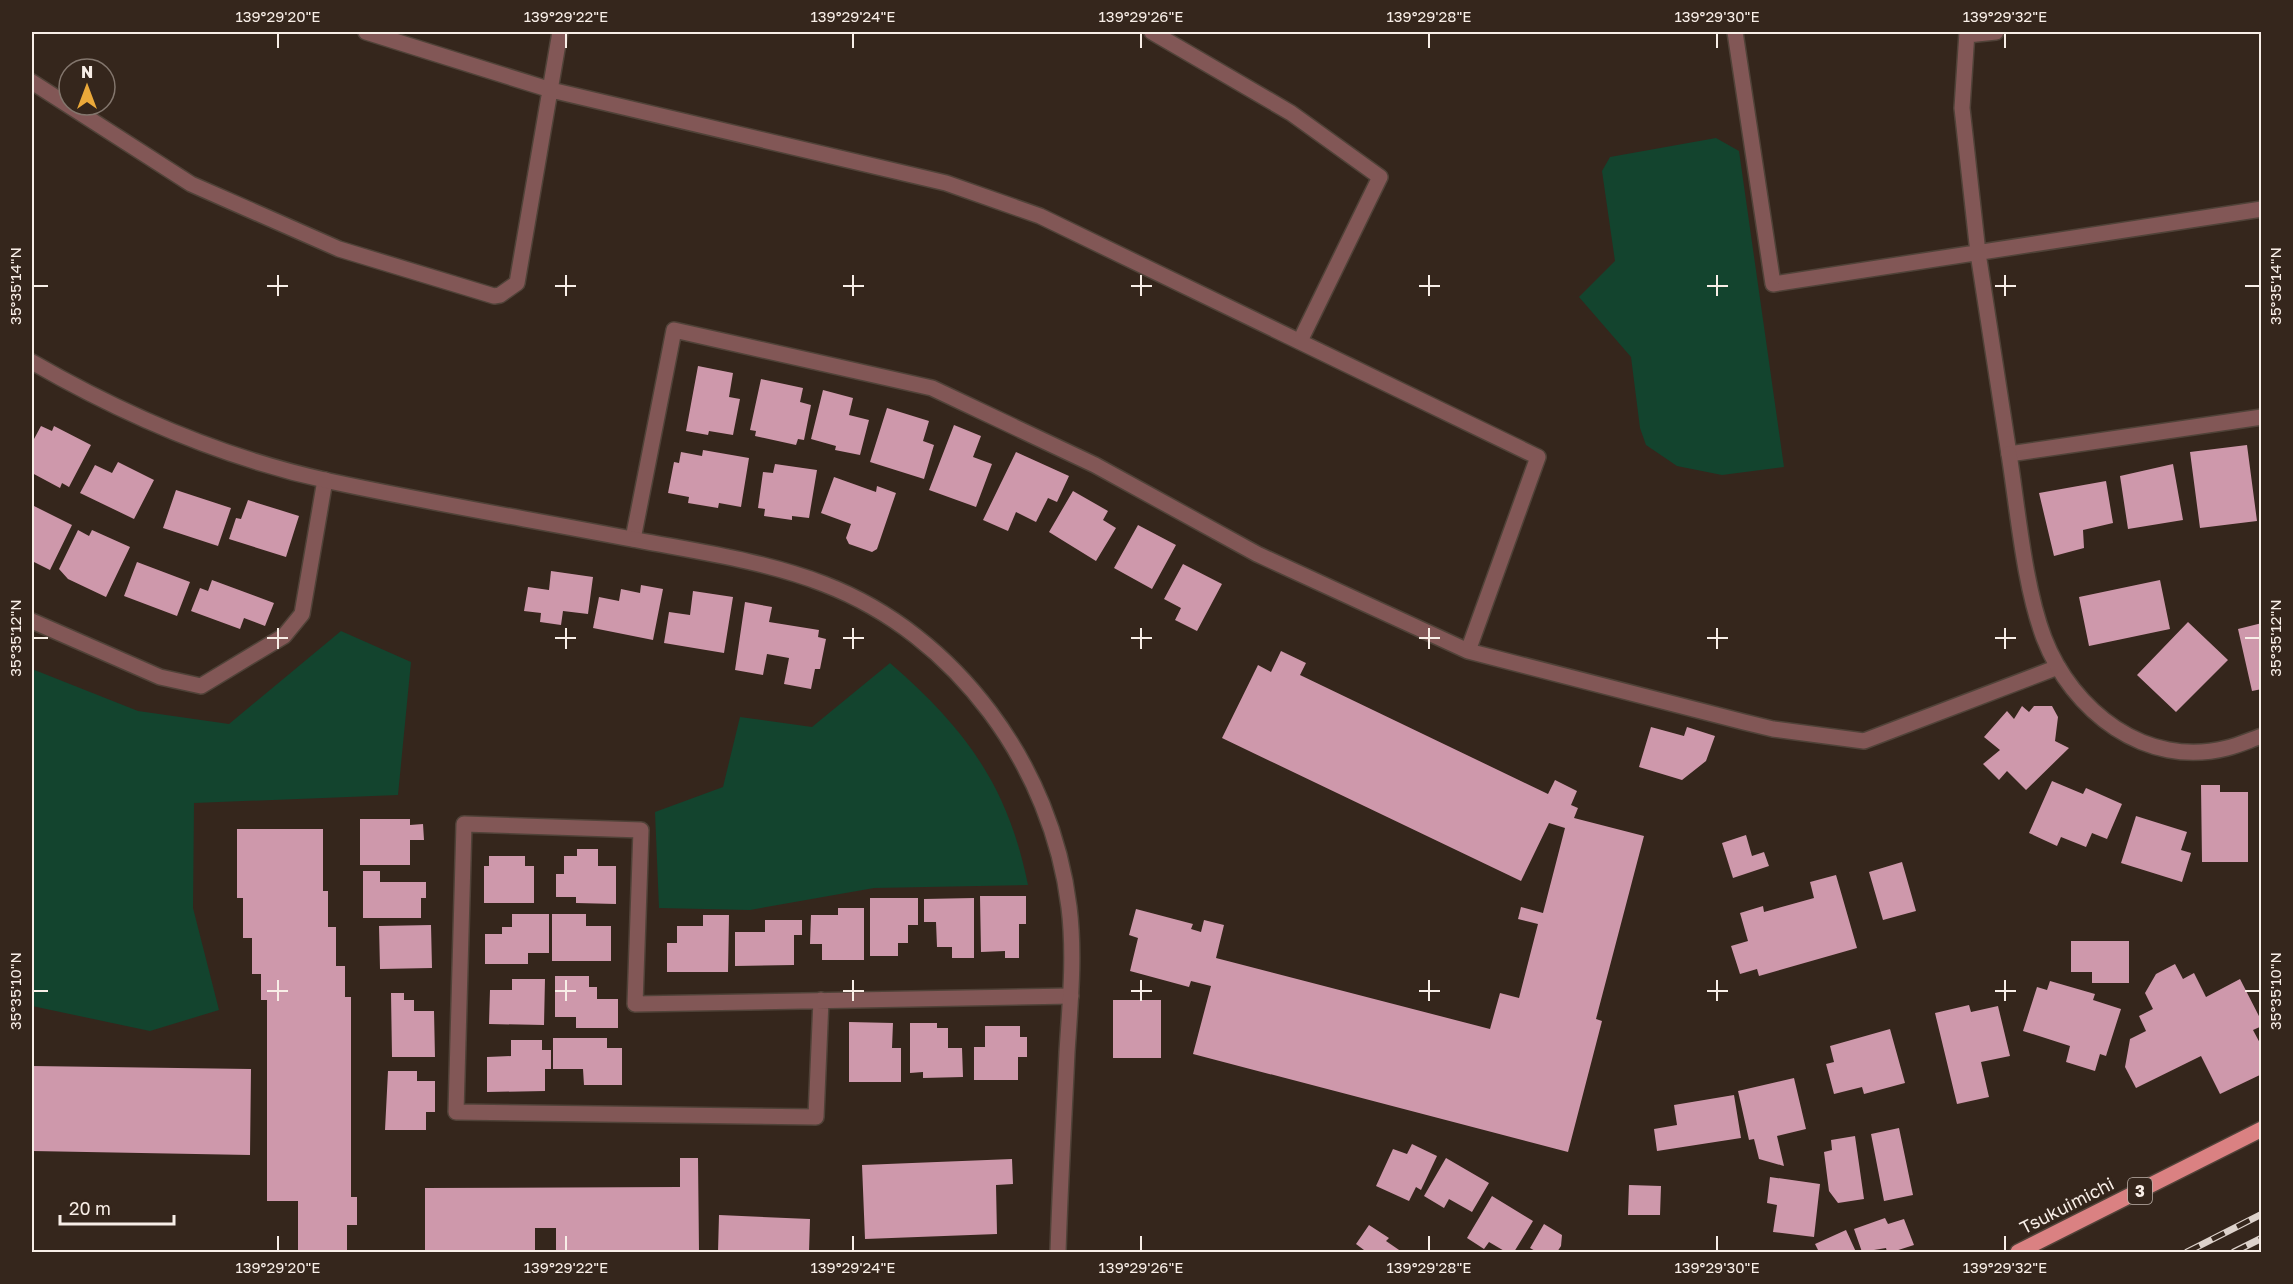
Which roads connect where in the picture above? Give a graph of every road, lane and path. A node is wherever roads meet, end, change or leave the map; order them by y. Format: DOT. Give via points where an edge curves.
graph roads {
  1 [pos="366,32"];
  2 [pos="560,32"];
  3 [pos="1152,32"];
  4 [pos="1735,32"];
  5 [pos="1996,32"];
  6 [pos="1967,33"];
  7 [pos="32,82"];
  8 [pos="551,90"];
  9 [pos="2262,209"];
  10 [pos="1978,253"];
  11 [pos="1300,341"];
  12 [pos="32,362"];
  13 [pos="2262,417"];
  14 [pos="2009,454"];
  15 [pos="325,480"];
  16 [pos="633,539"];
  17 [pos="32,621"];
  18 [pos="1467,651"];
  19 [pos="2058,667"];
  20 [pos="2262,736"];
  21 [pos="1071,996"];
  22 [pos="821,1000"];
  23 [pos="2262,1129"];
  24 [pos="1058,1252"];
  25 [pos="2018,1252"];
  1 -- 8 [label="street"];
  2 -- 8 [label="street"];
  3 -- 11 [label="street" via="1291,113 1380,177"];
  4 -- 10 [label="street" via="1773,284"];
  5 -- 6 [label="street"];
  6 -- 10 [label="street" via="1962,108"];
  7 -- 8 [label="street" via="191,184 339,249 494,296 517,283"];
  8 -- 11 [label="street" via="946,183 1041,216"];
  9 -- 10 [label="street"];
  10 -- 14 [label="street"];
  11 -- 18 [label="street" via="1538,457"];
  12 -- 15 [label="street" via="94,398 200,443"];
  13 -- 14 [label="street"];
  14 -- 19 [label="street" via="2031,589 2044,638"];
  15 -- 16 [label="street"];
  15 -- 17 [label="street" via="302,614 284,636 201,686 159,677"];
  16 -- 18 [label="street" via="674,330 932,388 1095,465 1257,554"];
  16 -- 21 [label="street" via="745,560 825,585 892,618 947,662 994,716 1033,783 1054,836 1070,908"];
  18 -- 19 [label="street" via="1773,729 1864,741"];
  19 -- 20 [label="street" via="2080,699 2104,722 2129,738 2188,752 2226,748"];
  21 -- 22 [label="street"];
  21 -- 24 [label="street"];
  22 -- 22 [label="street" via="816,1117 456,1112 464,824 641,830 635,1004"];
  23 -- 25 [label="main road, Tsukuimichi / 3"];
}
